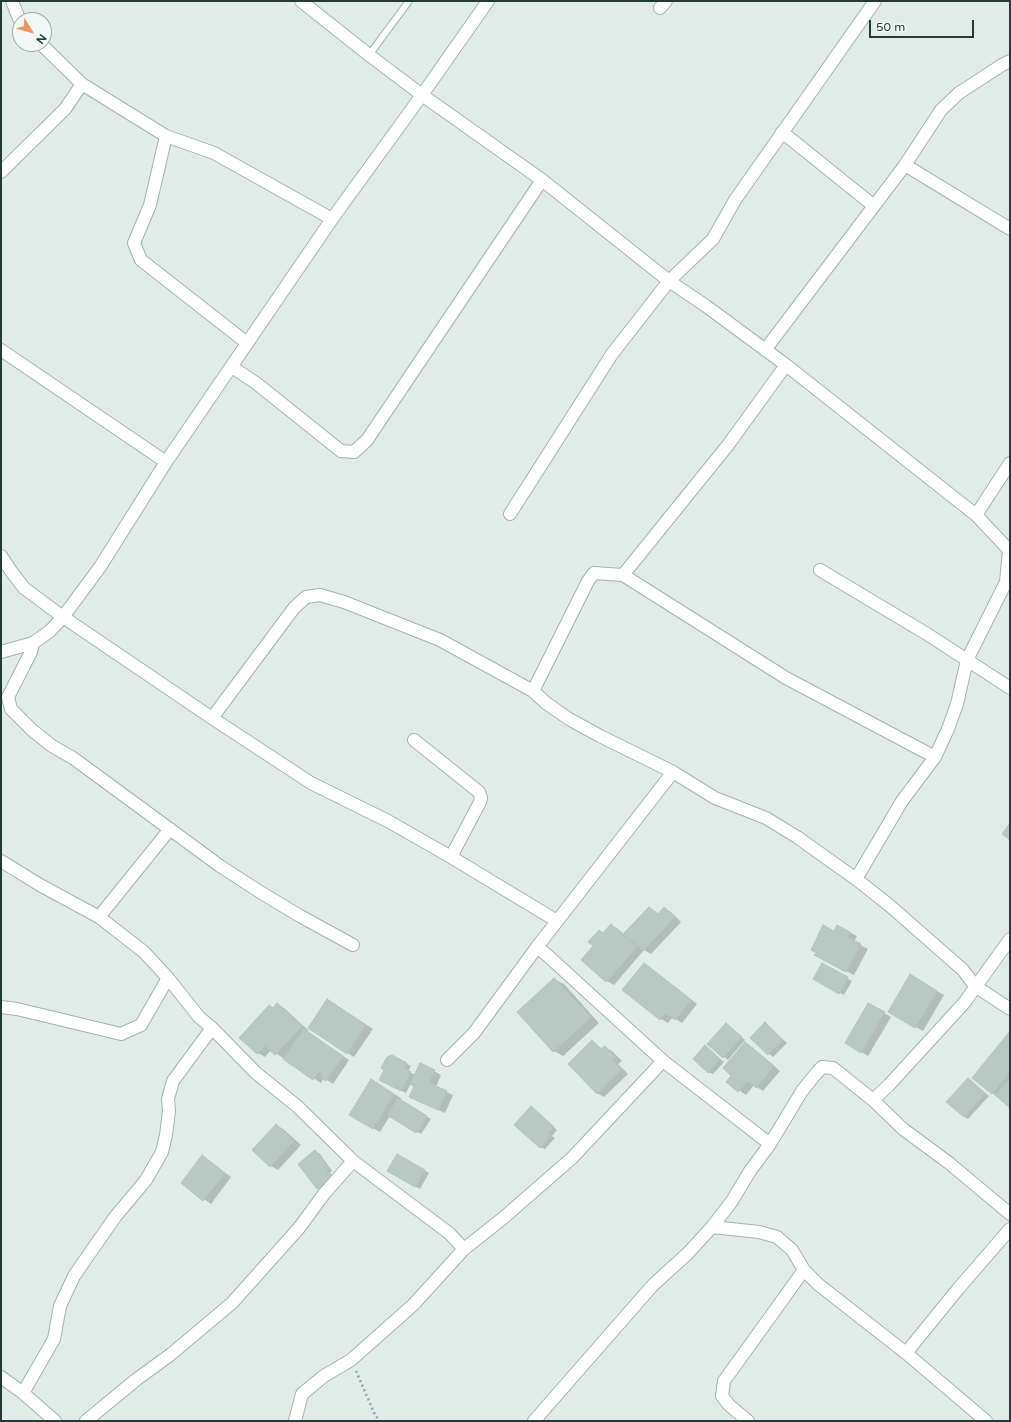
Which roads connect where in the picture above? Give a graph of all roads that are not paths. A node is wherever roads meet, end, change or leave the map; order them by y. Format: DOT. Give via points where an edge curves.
graph roads {
  1 [pos="12,1"];
  2 [pos="409,1"];
  3 [pos="488,1"];
  4 [pos="875,1"];
  5 [pos="308,3"];
  6 [pos="16,12"];
  7 [pos="49,52"];
  8 [pos="369,55"];
  9 [pos="1010,61"];
  10 [pos="82,84"];
  11 [pos="422,95"];
  12 [pos="782,132"];
  13 [pos="166,136"];
  14 [pos="905,165"];
  15 [pos="1,172"];
  16 [pos="542,180"];
  17 [pos="874,206"];
  18 [pos="332,218"];
  19 [pos="1010,229"];
  20 [pos="669,281"];
  21 [pos="247,343"];
  22 [pos="1,350"];
  23 [pos="765,350"];
  24 [pos="786,365"];
  25 [pos="232,367"];
  26 [pos="166,462"];
  27 [pos="1010,463"];
  28 [pos="510,514"];
  29 [pos="976,515"];
  30 [pos="1009,550"];
  31 [pos="1,556"];
  32 [pos="820,570"];
  33 [pos="623,575"];
  34 [pos="62,617"];
  35 [pos="33,643"];
  36 [pos="1,652"];
  37 [pos="967,660"];
  38 [pos="1010,688"];
  39 [pos="533,691"];
  40 [pos="212,718"];
  41 [pos="414,740"];
  42 [pos="935,757"];
  43 [pos="673,772"];
  44 [pos="170,829"];
  45 [pos="452,857"];
  46 [pos="1,861"];
  47 [pos="856,879"];
  48 [pos="99,917"];
  49 [pos="557,921"];
  50 [pos="1010,939"];
  51 [pos="353,945"];
  52 [pos="537,947"];
  53 [pos="168,978"];
  54 [pos="975,986"];
  55 [pos="1,1007"];
  56 [pos="1010,1010"];
  57 [pos="212,1028"];
  58 [pos="447,1060"];
  59 [pos="663,1061"];
  60 [pos="874,1100"];
  61 [pos="770,1144"];
  62 [pos="353,1161"];
  63 [pos="1010,1214"];
  64 [pos="712,1226"];
  65 [pos="1010,1229"];
  66 [pos="464,1249"];
  67 [pos="804,1270"];
  68 [pos="906,1353"];
  69 [pos="1,1377"];
  70 [pos="23,1393"];
  71 [pos="55,1421"];
  72 [pos="86,1421"];
  73 [pos="296,1421"];
  74 [pos="534,1421"];
  75 [pos="748,1421"];
  76 [pos="986,1421"];
  1 -- 6 [label="street"];
  2 -- 8 [label="lane"];
  3 -- 11 [label="street"];
  4 -- 12 [label="street"];
  5 -- 8 [label="street"];
  7 -- 10 [label="street"];
  8 -- 11 [label="street"];
  9 -- 14 [label="street" via="959,93 941,110"];
  10 -- 13 [label="street"];
  10 -- 15 [label="street" via="65,109"];
  11 -- 16 [label="street"];
  11 -- 18 [label="street"];
  12 -- 17 [label="street"];
  12 -- 20 [label="street" via="735,200 713,239"];
  13 -- 18 [label="street" via="214,153"];
  13 -- 21 [label="street" via="150,205 134,243 141,260"];
  14 -- 17 [label="street"];
  14 -- 19 [label="street"];
  16 -- 20 [label="street"];
  16 -- 25 [label="street" via="367,440 354,452 341,451"];
  17 -- 23 [label="street"];
  18 -- 21 [label="street"];
  20 -- 23 [label="street"];
  20 -- 28 [label="street" via="612,354"];
  21 -- 25 [label="street"];
  22 -- 26 [label="street"];
  23 -- 24 [label="street"];
  24 -- 29 [label="street"];
  24 -- 33 [label="street" via="728,445"];
  25 -- 26 [label="street"];
  26 -- 34 [label="street" via="100,567"];
  27 -- 29 [label="street"];
  29 -- 30 [label="street"];
  30 -- 37 [label="street" via="1006,582"];
  31 -- 34 [label="street" via="24,588"];
  32 -- 37 [label="street"];
  33 -- 39 [label="street" via="594,573"];
  33 -- 42 [label="street" via="786,678"];
  34 -- 35 [label="street" via="50,631"];
  34 -- 40 [label="street"];
  35 -- 36 [label="street"];
  35 -- 44 [label="street" via="8,697 11,709 52,746 73,758"];
  37 -- 38 [label="street"];
  37 -- 42 [label="street" via="957,704"];
  39 -- 40 [label="street" via="440,640 320,595 306,597 294,608"];
  39 -- 43 [label="street" via="569,719"];
  40 -- 45 [label="street" via="311,783"];
  41 -- 45 [label="street" via="479,792 481,798"];
  42 -- 47 [label="street" via="902,801"];
  43 -- 47 [label="street" via="715,798 766,818"];
  43 -- 49 [label="street"];
  44 -- 48 [label="street"];
  44 -- 51 [label="street" via="260,892"];
  45 -- 49 [label="street"];
  46 -- 48 [label="street"];
  47 -- 54 [label="street" via="963,970"];
  48 -- 53 [label="street" via="144,952"];
  49 -- 52 [label="street"];
  50 -- 54 [label="street"];
  52 -- 58 [label="street" via="474,1033"];
  52 -- 59 [label="street"];
  53 -- 55 [label="street" via="141,1025 121,1034"];
  53 -- 57 [label="street" via="199,1017"];
  54 -- 56 [label="street"];
  54 -- 60 [label="street" via="964,1003"];
  57 -- 62 [label="street" via="256,1073 297,1106"];
  57 -- 70 [label="street" via="173,1081 168,1098 169,1111 162,1152 146,1180 115,1217 74,1276 60,1306 54,1339"];
  59 -- 61 [label="street"];
  59 -- 66 [label="street" via="572,1158"];
  60 -- 61 [label="street" via="833,1068 822,1067 802,1091"];
  60 -- 63 [label="street" via="903,1129"];
  61 -- 64 [label="street"];
  62 -- 66 [label="street" via="449,1233"];
  62 -- 72 [label="street" via="299,1228 232,1303"];
  64 -- 67 [label="street" via="777,1237 792,1250"];
  64 -- 74 [label="street" via="687,1254 653,1285"];
  65 -- 68 [label="street"];
  66 -- 73 [label="street" via="413,1305 351,1360 324,1376 302,1394"];
  67 -- 68 [label="street" via="819,1285"];
  67 -- 75 [label="street" via="724,1381 722,1396"];
  68 -- 76 [label="street"];
  69 -- 70 [label="street"];
  70 -- 71 [label="street"];
}
